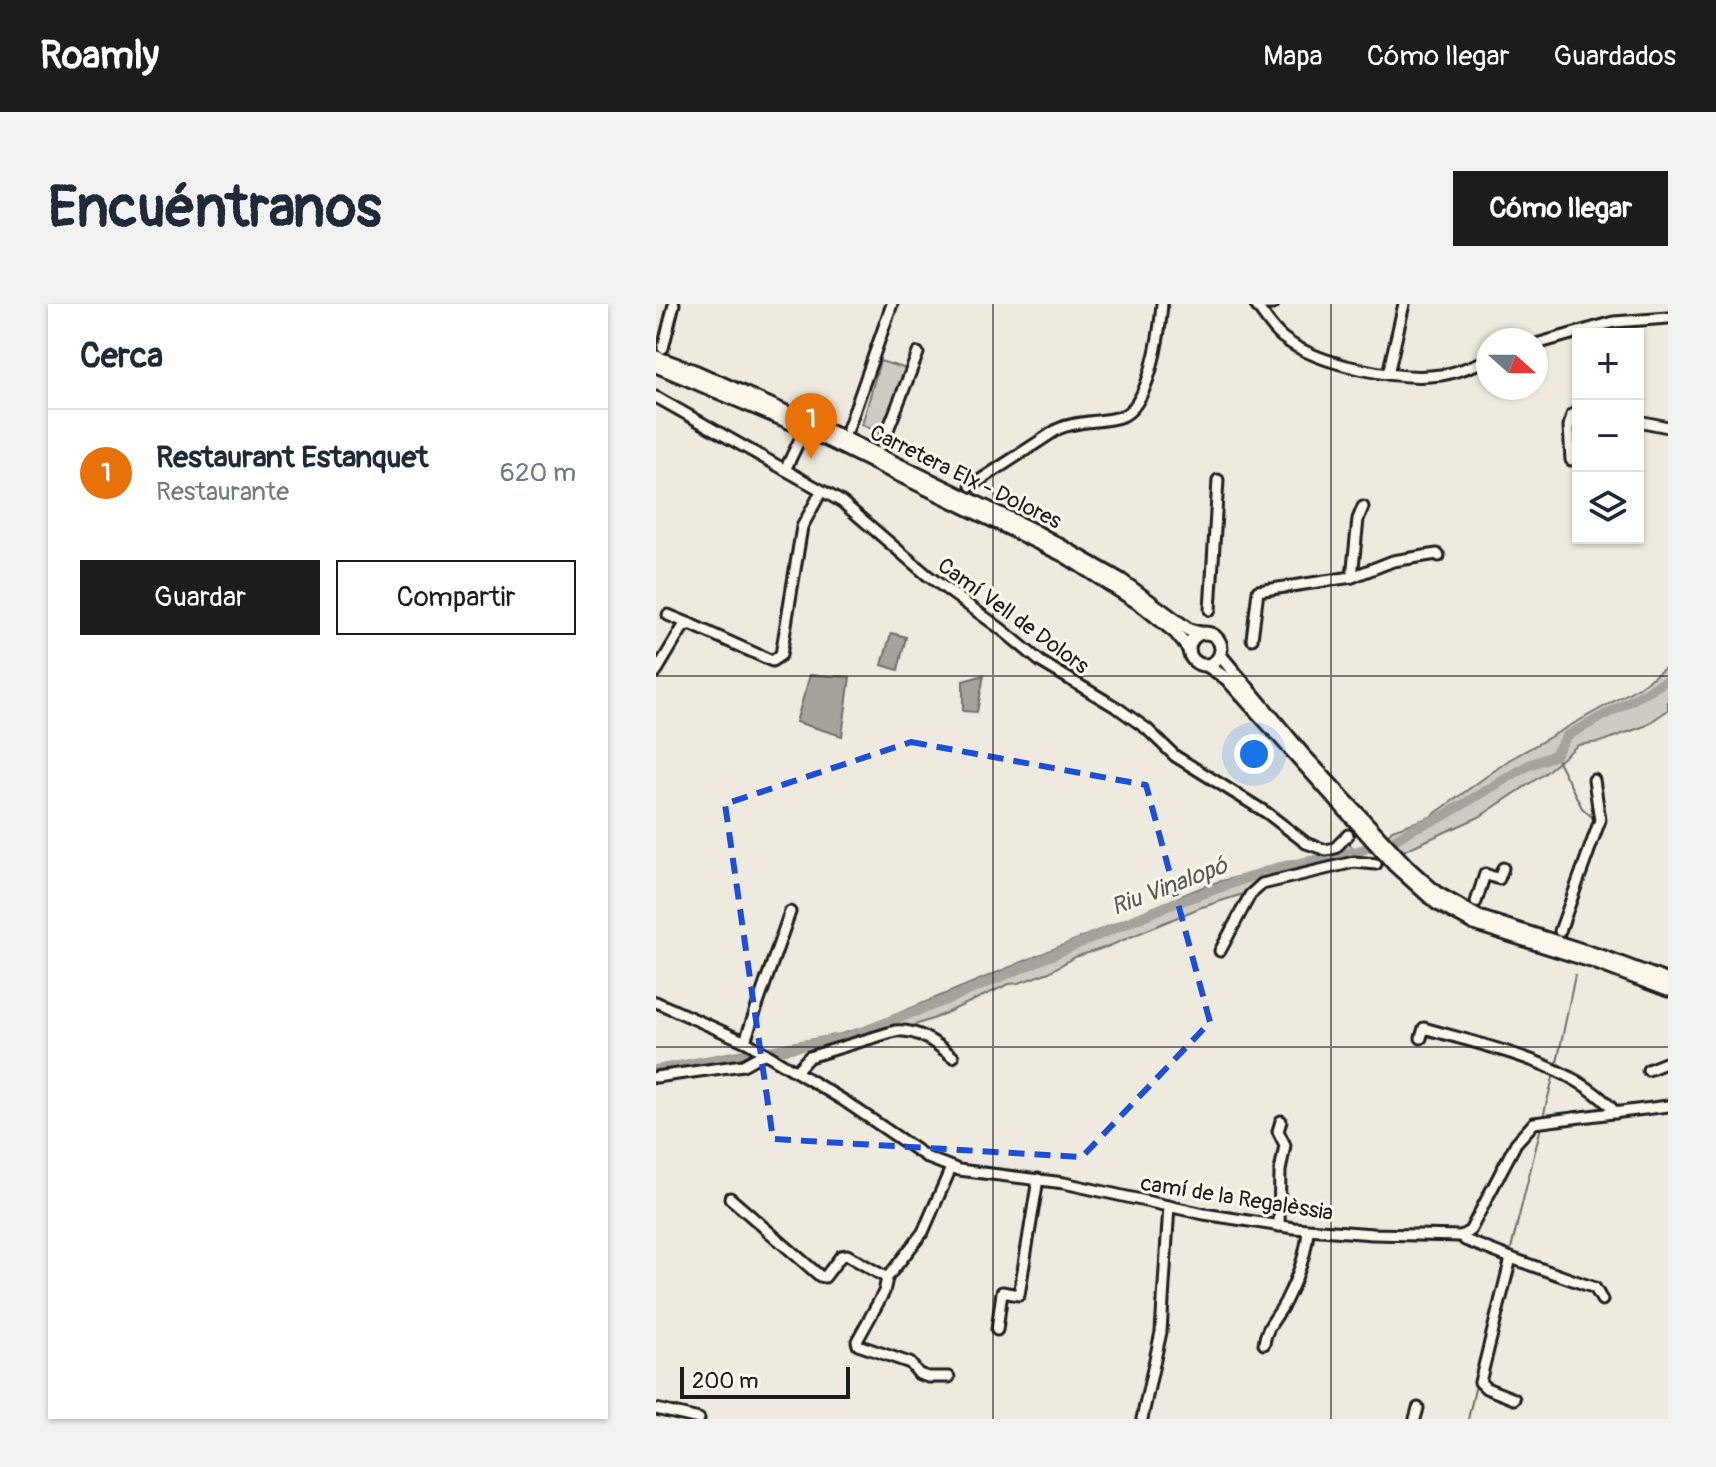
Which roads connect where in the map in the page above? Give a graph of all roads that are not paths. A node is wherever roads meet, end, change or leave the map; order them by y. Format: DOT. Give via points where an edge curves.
graph roads {
  1 [pos="674,304"];
  2 [pos="892,304"];
  3 [pos="1162,304"];
  4 [pos="1255,304"];
  5 [pos="1264,304"];
  6 [pos="1273,304"];
  7 [pos="1404,304"];
  8 [pos="1668,318"];
  9 [pos="1548,341"];
  10 [pos="660,352"];
  11 [pos="918,353"];
  12 [pos="1476,364"];
  13 [pos="656,366"];
  14 [pos="1388,374"];
  15 [pos="656,397"];
  16 [pos="1572,415"];
  17 [pos="1644,422"];
  18 [pos="1668,427"];
  19 [pos="848,429"];
  20 [pos="801,437"];
  21 [pos="882,445"];
  22 [pos="1571,460"];
  23 [pos="785,470"];
  24 [pos="1218,480"];
  25 [pos="971,486"];
  26 [pos="821,492"];
  27 [pos="1363,507"];
  28 [pos="1439,556"];
  29 [pos="1352,577"];
  30 [pos="1210,610"];
  31 [pos="668,615"];
  32 [pos="690,624"];
  33 [pos="1201,633"];
  34 [pos="1252,639"];
  35 [pos="1188,648"];
  36 [pos="1220,655"];
  37 [pos="1208,666"];
  38 [pos="656,672"];
  39 [pos="1594,780"];
  40 [pos="1364,826"];
  41 [pos="1348,835"];
  42 [pos="1398,863"];
  43 [pos="1376,864"];
  44 [pos="1503,868"];
  45 [pos="1476,902"];
  46 [pos="790,912"];
  47 [pos="1560,931"];
  48 [pos="1220,951"];
  49 [pos="1668,981"];
  50 [pos="1668,990"];
  51 [pos="656,1002"];
  52 [pos="1421,1038"];
  53 [pos="747,1042"];
  54 [pos="767,1054"];
  55 [pos="953,1057"];
  56 [pos="1668,1062"];
  57 [pos="1648,1070"];
  58 [pos="796,1071"];
  59 [pos="656,1077"];
  60 [pos="1668,1106"];
  61 [pos="1616,1113"];
  62 [pos="1281,1121"];
  63 [pos="951,1168"];
  64 [pos="1038,1179"];
  65 [pos="730,1198"];
  66 [pos="1169,1206"];
  67 [pos="1279,1226"];
  68 [pos="1308,1230"];
  69 [pos="1461,1236"];
  70 [pos="1511,1258"];
  71 [pos="887,1278"];
  72 [pos="1602,1300"];
  73 [pos="997,1330"];
  74 [pos="1264,1344"];
  75 [pos="949,1377"];
  76 [pos="1514,1399"];
  77 [pos="1418,1408"];
  78 [pos="656,1409"];
  79 [pos="699,1419"];
  80 [pos="1142,1419"];
  81 [pos="1415,1419"];
  1 -- 10 [label="street"];
  2 -- 19 [label="street"];
  3 -- 25 [label="street" via="1157,354 1135,406 1124,416 1070,423"];
  4 -- 14 [label="street" via="1298,348"];
  5 -- 6 [label="street"];
  7 -- 14 [label="street"];
  8 -- 9 [label="street" via="1614,322"];
  10 -- 33 [label="main road, Carretera Elx - Dolores" via="1035,531"];
  11 -- 21 [label="street"];
  12 -- 14 [label="street" via="1444,375"];
  13 -- 35 [label="main road, Carretera Elx - Dolores" via="798,426 1065,556 1140,604"];
  15 -- 23 [label="street, Camí Vell de Dolors"];
  16 -- 22 [label="street"];
  17 -- 18 [label="street"];
  20 -- 23 [label="street"];
  23 -- 26 [label="street, Camí Vell de Dolors"];
  24 -- 30 [label="street"];
  26 -- 32 [label="street" via="802,527 781,655 772,661"];
  26 -- 41 [label="street, Camí Vell de Dolors" via="842,502 1041,662 1119,709 1175,756 1306,843 1326,850"];
  27 -- 29 [label="street"];
  28 -- 29 [label="street" via="1393,561"];
  29 -- 34 [label="street" via="1258,591"];
  31 -- 32 [label="street"];
  32 -- 38 [label="street"];
  33 -- 35 [label="main road"];
  33 -- 36 [label="main road" via="1216,637"];
  35 -- 37 [label="main road" via="1193,661"];
  36 -- 37 [label="main road"];
  36 -- 40 [label="main road"];
  37 -- 40 [label="main road" via="1227,679"];
  39 -- 47 [label="street" via="1600,820"];
  40 -- 42 [label="main road"];
  42 -- 49 [label="main road" via="1470,913"];
  42 -- 50 [label="main road" via="1436,903 1474,924"];
  43 -- 48 [label="street" via="1354,862 1262,884 1250,895"];
  44 -- 45 [label="street" via="1499,879 1485,874"];
  46 -- 53 [label="street"];
  51 -- 53 [label="street, camí de la Regalèssia"];
  52 -- 61 [label="street" via="1424,1028 1554,1070 1583,1084"];
  53 -- 54 [label="street, camí de la Regalèssia"];
  54 -- 58 [label="street, camí de la Regalèssia"];
  54 -- 59 [label="street" via="734,1067"];
  55 -- 58 [label="street" via="908,1030 895,1031 809,1057"];
  56 -- 57 [label="street"];
  58 -- 63 [label="street, camí de la Regalèssia" via="919,1153"];
  60 -- 61 [label="street"];
  61 -- 69 [label="street" via="1544,1120 1526,1129 1478,1219"];
  62 -- 67 [label="street" via="1278,1131 1285,1145"];
  63 -- 64 [label="street, camí de la Regalèssia"];
  63 -- 71 [label="street" via="923,1232"];
  64 -- 66 [label="street, camí de la Regalèssia"];
  64 -- 73 [label="street" via="1019,1295 1002,1292"];
  65 -- 71 [label="street" via="820,1276 847,1255"];
  66 -- 67 [label="street, camí de la Regalèssia"];
  66 -- 80 [label="street" via="1161,1332"];
  67 -- 68 [label="street, camí de la Regalèssia"];
  68 -- 69 [label="street, camí de la Regalèssia"];
  68 -- 74 [label="street" via="1287,1300 1265,1333"];
  69 -- 70 [label="street"];
  70 -- 72 [label="street" via="1595,1288"];
  70 -- 76 [label="street" via="1480,1382"];
  71 -- 75 [label="street" via="858,1345 910,1363 919,1374"];
  77 -- 81 [label="street"];
  78 -- 79 [label="street"];
}
